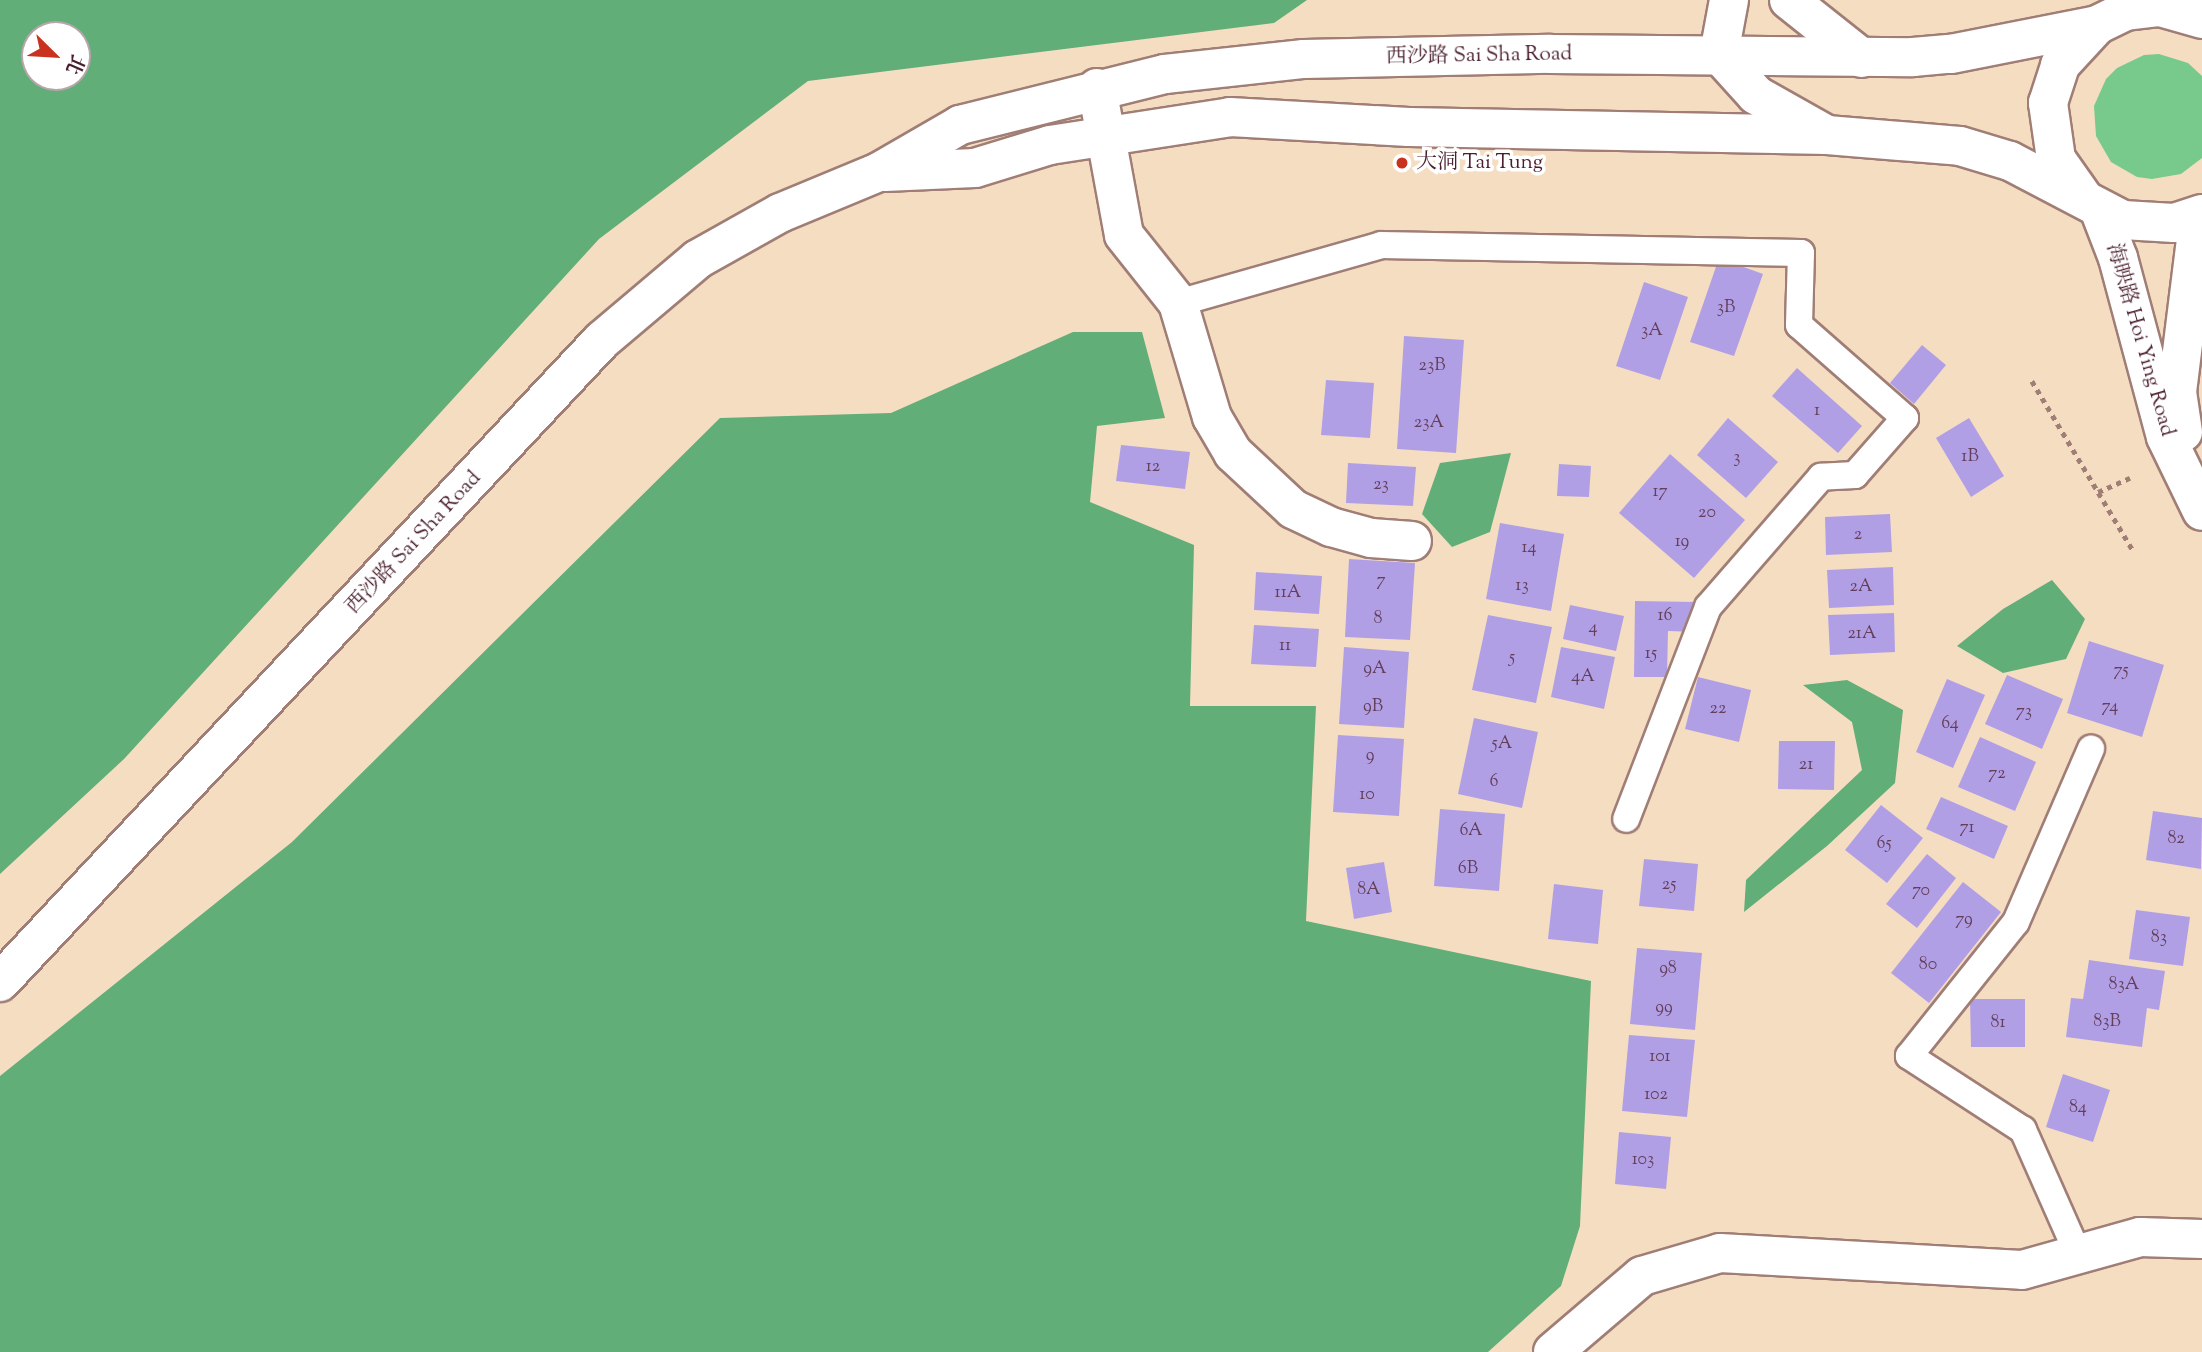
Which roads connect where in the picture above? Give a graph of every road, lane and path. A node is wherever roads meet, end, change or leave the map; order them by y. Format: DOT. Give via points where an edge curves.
graph roads {
  1 [pos="1729,0"];
  2 [pos="1789,0"];
  3 [pos="2200,17"];
  4 [pos="2097,25"];
  5 [pos="1720,54"];
  6 [pos="1862,58"];
  7 [pos="1097,89"];
  8 [pos="1105,134"];
  9 [pos="1827,135"];
  10 [pos="879,172"];
  11 [pos="2090,203"];
  12 [pos="2201,214"];
  13 [pos="1178,303"];
  14 [pos="2032,381"];
  15 [pos="2130,478"];
  16 [pos="2098,492"];
  17 [pos="2202,510"];
  18 [pos="1412,541"];
  19 [pos="2134,552"];
  20 [pos="2091,749"];
  21 [pos="1626,819"];
  22 [pos="0,982"];
  23 [pos="2202,1239"];
  24 [pos="2078,1254"];
  25 [pos="1553,1352"];
  1 -- 5 [label="main road"];
  2 -- 6 [label="main road"];
  3 -- 4 [label="main road, 西沙路 Sai Sha Road" via="2160,8 2126,11"];
  4 -- 6 [label="main road, 西沙路 Sai Sha Road" via="1951,54"];
  4 -- 11 [label="main road, 西沙路 Sai Sha Road" via="2060,65 2048,103 2056,159"];
  5 -- 6 [label="main road, 西沙路 Sai Sha Road"];
  5 -- 7 [label="main road, 西沙路 Sai Sha Road" via="1304,58 1165,74"];
  5 -- 9 [label="main road" via="1756,95"];
  7 -- 8 [label="main road"];
  7 -- 10 [label="main road, 西沙路 Sai Sha Road" via="960,125"];
  8 -- 9 [label="main road, 西沙路 Sai Sha Road" via="1230,117 1409,127"];
  8 -- 10 [label="main road, 西沙路 Sai Sha Road" via="975,168"];
  8 -- 13 [label="main road" via="1124,235"];
  9 -- 11 [label="main road, 西沙路 Sai Sha Road" via="1960,146 2010,161"];
  10 -- 22 [label="main road, 西沙路 Sai Sha Road" via="780,213 698,260 601,341"];
  11 -- 12 [label="main road, 西沙路 Sai Sha Road" via="2148,225"];
  11 -- 17 [label="main road, 海映路 Hoi Ying Road" via="2118,258 2166,437"];
  12 -- 17 [label="main road, 海映路 Hoi Ying Road" via="2177,392 2187,460"];
  13 -- 18 [label="main road" via="1212,417 1233,453 1261,484 1293,509 1331,527 1371,538"];
  13 -- 21 [label="lane" via="1381,245 1801,253 1799,326 1905,418 1855,475 1821,477 1708,607"];
  14 -- 16 [label="path"];
  15 -- 16 [label="path"];
  16 -- 19 [label="path"];
  20 -- 24 [label="lane" via="2016,922 1909,1056 2023,1130"];
  23 -- 24 [label="main road" via="2140,1237"];
  24 -- 25 [label="main road" via="2022,1270 1720,1253 1642,1276"];
}
